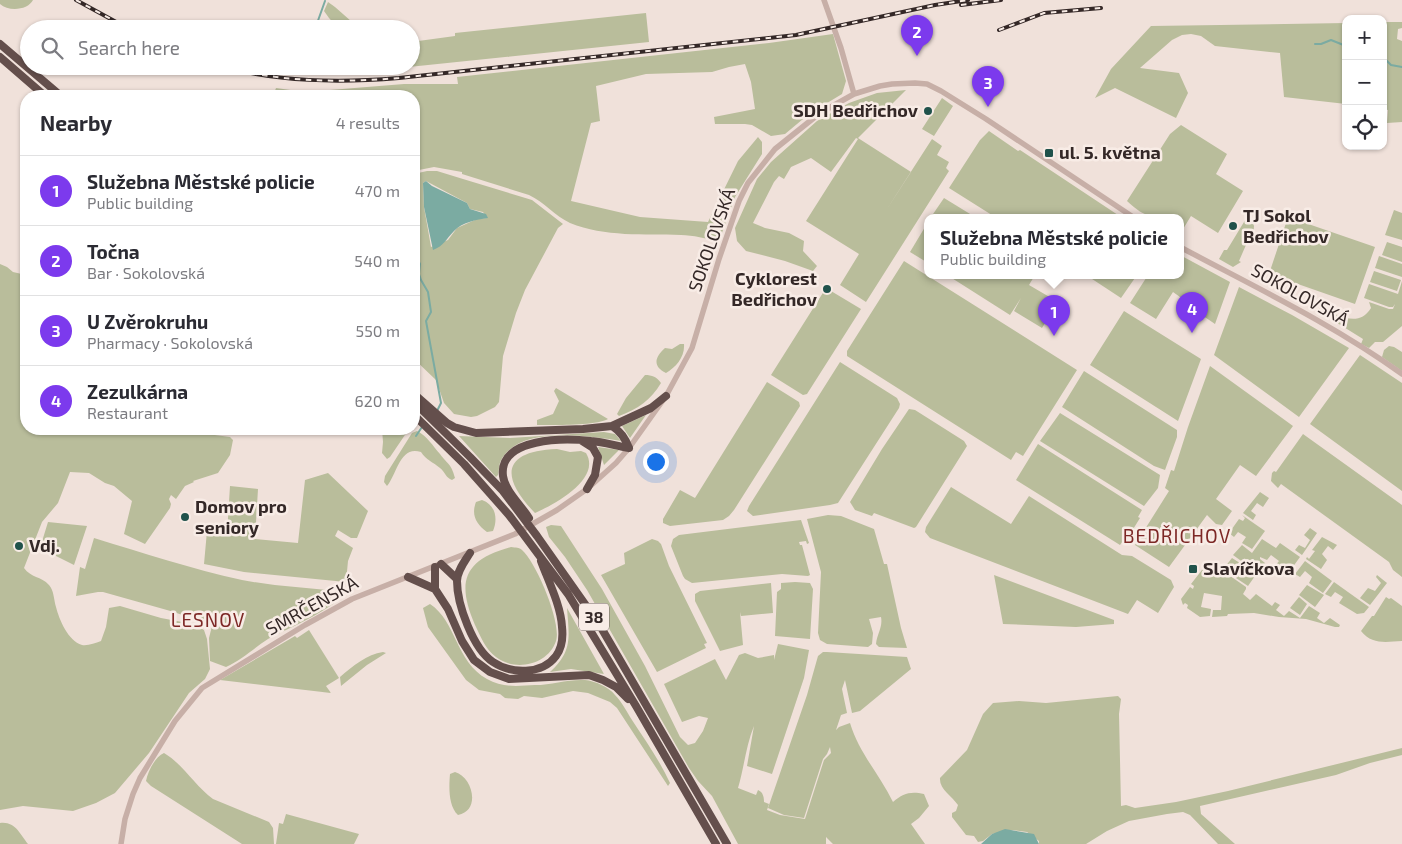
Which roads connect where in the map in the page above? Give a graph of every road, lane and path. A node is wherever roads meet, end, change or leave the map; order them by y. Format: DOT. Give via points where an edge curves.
graph roads {
  1 [pos="824,1"];
  2 [pos="0,44"];
  3 [pos="0,57"];
  4 [pos="20,61"];
  5 [pos="20,74"];
  6 [pos="21,75"];
  7 [pos="36,75"];
  8 [pos="39,90"];
  9 [pos="54,90"];
  10 [pos="854,94"];
  11 [pos="1128,214"];
  12 [pos="1184,249"];
  13 [pos="1402,374"];
  14 [pos="666,396"];
  15 [pos="420,405"];
  16 [pos="420,421"];
  17 [pos="440,423"];
  18 [pos="612,426"];
  19 [pos="582,441"];
  20 [pos="629,448"];
  21 [pos="587,488"];
  22 [pos="552,513"];
  23 [pos="538,552"];
  24 [pos="470,553"];
  25 [pos="438,565"];
  26 [pos="408,577"];
  27 [pos="566,577"];
  28 [pos="457,579"];
  29 [pos="435,589"];
  30 [pos="636,706"];
  31 [pos="714,841"];
  32 [pos="121,844"];
  33 [pos="727,844"];
  1 -- 10 [label="street" via="842,48"];
  2 -- 4 [label="highway"];
  3 -- 5 [label="highway"];
  6 -- 8 [label="highway"];
  7 -- 9 [label="highway"];
  10 -- 11 [label="street, SOKOLOVSKÁ" via="892,84 932,86"];
  10 -- 14 [label="street, SOKOLOVSKÁ" via="820,113 775,149 748,183 718,259 692,348"];
  12 -- 13 [label="street, SOKOLOVSKÁ" via="1303,312"];
  14 -- 18 [label="highway" via="651,408"];
  14 -- 20 [label="street, SOKOLOVSKÁ"];
  15 -- 17 [label="highway"];
  16 -- 23 [label="highway, 38" via="509,514"];
  17 -- 18 [label="highway" via="476,433"];
  17 -- 27 [label="highway, 38" via="503,491"];
  18 -- 20 [label="highway" via="624,437"];
  19 -- 20 [label="highway"];
  19 -- 21 [label="highway" via="593,448 598,457 595,475"];
  19 -- 27 [label="highway" via="540,442 521,447 506,458 503,476"];
  20 -- 21 [label="street, SOKOLOVSKÁ"];
  21 -- 22 [label="street, SOKOLOVSKÁ"];
  22 -- 24 [label="street, SMRČENSKÁ" via="515,534"];
  23 -- 28 [label="highway" via="562,625 562,643 555,656 536,669 515,671 503,668 484,654 468,625"];
  23 -- 30 [label="highway, 38" via="590,629"];
  24 -- 25 [label="street, SMRČENSKÁ"];
  24 -- 28 [label="highway"];
  25 -- 26 [label="street, SMRČENSKÁ"];
  25 -- 28 [label="highway"];
  25 -- 29 [label="highway"];
  26 -- 29 [label="highway"];
  26 -- 32 [label="street, SMRČENSKÁ" via="352,599 202,688 175,721 140,778 125,819"];
  27 -- 33 [label="highway, 38" via="600,624"];
  29 -- 30 [label="highway" via="474,660 490,672 509,679 589,675 616,687"];
  30 -- 31 [label="highway, 38"];
}
